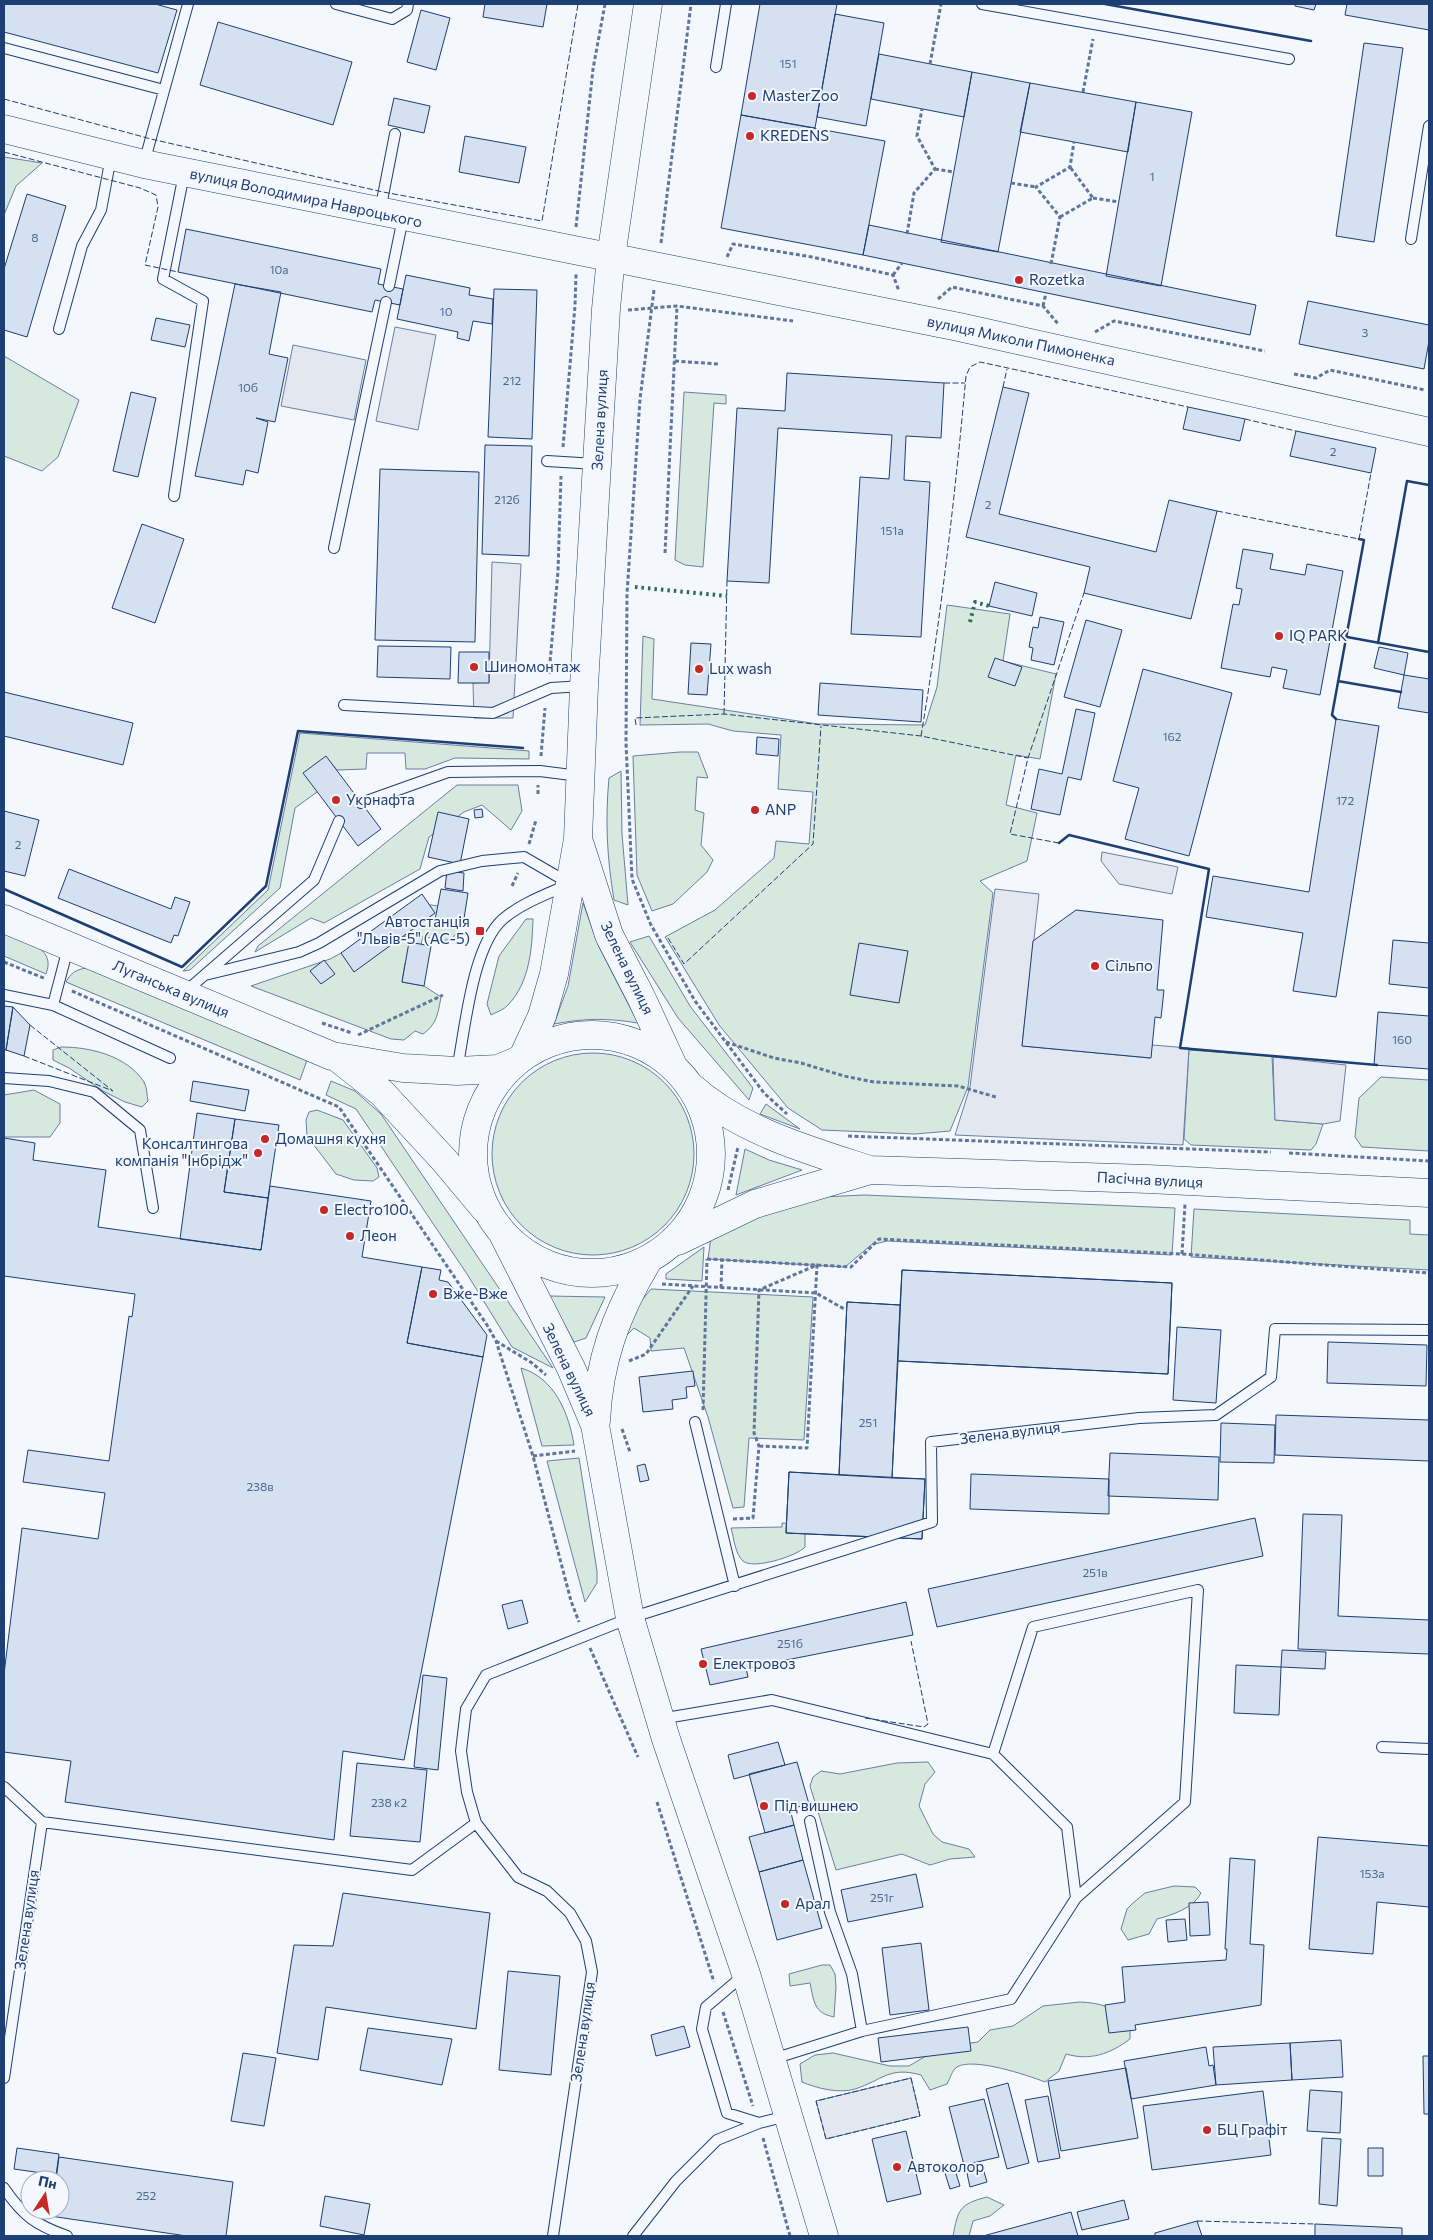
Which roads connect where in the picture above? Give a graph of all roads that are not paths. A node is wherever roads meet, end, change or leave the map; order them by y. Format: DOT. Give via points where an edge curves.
graph roads {
  1 [pos="188,4"];
  2 [pos="336,4"];
  3 [pos="408,4"];
  4 [pos="648,4"];
  5 [pos="726,4"];
  6 [pos="982,4"];
  7 [pos="4,48"];
  8 [pos="1289,60"];
  9 [pos="716,67"];
  10 [pos="164,90"];
  11 [pos="1429,126"];
  12 [pos="4,129"];
  13 [pos="395,134"];
  14 [pos="111,156"];
  15 [pos="144,164"];
  16 [pos="184,172"];
  17 [pos="391,215"];
  18 [pos="1411,239"];
  19 [pos="611,257"];
  20 [pos="389,286"];
  21 [pos="386,302"];
  22 [pos="59,329"];
  23 [pos="1429,432"];
  24 [pos="547,461"];
  25 [pos="597,464"];
  26 [pos="174,496"];
  27 [pos="334,548"];
  28 [pos="584,686"];
  29 [pos="344,704"];
  30 [pos="580,776"];
  31 [pos="361,803"];
  32 [pos="339,820"];
  33 [pos="578,839"];
  34 [pos="570,884"];
  35 [pos="4,919"];
  36 [pos="68,947"];
  37 [pos="205,975"];
  38 [pos="4,994"];
  39 [pos="183,994"];
  40 [pos="53,1005"];
  41 [pos="170,1058"];
  42 [pos="338,1058"];
  43 [pos="520,1058"];
  44 [pos="457,1071"];
  45 [pos="682,1076"];
  46 [pos="4,1078"];
  47 [pos="870,1170"];
  48 [pos="1429,1193"];
  49 [pos="153,1208"];
  50 [pos="485,1209"];
  51 [pos="503,1234"];
  52 [pos="678,1241"];
  53 [pos="650,1272"];
  54 [pos="1429,1330"];
  55 [pos="695,1422"];
  56 [pos="597,1429"];
  57 [pos="735,1586"];
  58 [pos="630,1618"];
  59 [pos="660,1719"];
  60 [pos="1382,1747"];
  61 [pos="1429,1749"];
  62 [pos="993,1754"];
  63 [pos="4,1787"];
  64 [pos="810,1821"];
  65 [pos="42,1822"];
  66 [pos="476,1823"];
  67 [pos="1076,1898"];
  68 [pos="746,1974"];
  69 [pos="862,2031"];
  70 [pos="772,2060"];
  71 [pos="4,2078"];
  72 [pos="787,2116"];
  73 [pos="759,2123"];
  74 [pos="4,2188"];
  75 [pos="67,2236"];
  76 [pos="553,2236"];
  77 [pos="633,2236"];
  78 [pos="824,2236"];
  1 -- 10 [label="lane"];
  2 -- 3 [label="lane" via="392,19 407,10"];
  4 -- 19 [label="main road, Зелена вулиця"];
  5 -- 9 [label="lane"];
  6 -- 8 [label="lane"];
  7 -- 10 [label="lane"];
  10 -- 15 [label="lane"];
  11 -- 18 [label="lane"];
  12 -- 14 [label="main road, вулиця Володимира Навроцького"];
  13 -- 17 [label="lane"];
  14 -- 15 [label="main road, вулиця Володимира Навроцького"];
  14 -- 22 [label="lane" via="100,210 82,246"];
  15 -- 16 [label="main road, вулиця Володимира Навроцького"];
  16 -- 17 [label="main road, вулиця Володимира Навроцького"];
  16 -- 26 [label="lane" via="163,280 203,301"];
  17 -- 19 [label="main road, вулиця Володимира Навроцького"];
  17 -- 20 [label="lane"];
  19 -- 23 [label="main road, вулиця Миколи Пимоненка" via="959,327"];
  19 -- 25 [label="main road, Зелена вулиця"];
  21 -- 27 [label="lane"];
  24 -- 25 [label="lane"];
  25 -- 28 [label="main road, Зелена вулиця"];
  28 -- 29 [label="lane" via="547,690 493,712"];
  28 -- 30 [label="main road, Зелена вулиця"];
  30 -- 31 [label="lane" via="540,772 448,772"];
  30 -- 33 [label="main road, Зелена вулиця"];
  32 -- 37 [label="lane" via="314,880"];
  33 -- 34 [label="main road, Зелена вулиця"];
  33 -- 45 [label="main road, Зелена вулиця" via="609,935"];
  34 -- 37 [label="lane" via="524,857 482,861 440,871 300,952"];
  34 -- 43 [label="main road, Зелена вулиця" via="547,999 534,1037"];
  34 -- 44 [label="lane" via="529,902 503,920 488,937 479,961"];
  35 -- 36 [label="main road, Луганська вулиця"];
  36 -- 39 [label="main road, Луганська вулиця"];
  36 -- 40 [label="lane"];
  37 -- 39 [label="lane"];
  38 -- 40 [label="lane"];
  39 -- 42 [label="main road, Луганська вулиця"];
  40 -- 41 [label="lane"];
  42 -- 44 [label="main road, Луганська вулиця" via="403,1068"];
  42 -- 50 [label="main road, Луганська вулиця" via="388,1100"];
  43 -- 44 [label="main road, Луганська вулиця" via="498,1069"];
  43 -- 45 [label="main road, Луганська вулиця" via="556,1041 596,1036 641,1046"];
  43 -- 50 [label="main road" via="486,1097 474,1134 474,1168"];
  45 -- 47 [label="main road, Пасічна вулиця" via="708,1102 761,1131"];
  45 -- 52 [label="main road, Зелена вулиця" via="702,1109 712,1148 711,1168 701,1207"];
  46 -- 49 [label="lane" via="49,1081 94,1092 140,1130"];
  47 -- 48 [label="main road, Пасічна вулиця"];
  47 -- 52 [label="main road, Пасічна вулиця" via="755,1204"];
  50 -- 51 [label="main road, Луганська вулиця"];
  51 -- 53 [label="main road" via="536,1258 568,1270 605,1274 632,1269"];
  51 -- 56 [label="main road, Зелена вулиця" via="571,1368"];
  52 -- 53 [label="main road"];
  53 -- 56 [label="main road, Зелена вулиця" via="627,1298 606,1350 597,1390"];
  54 -- 57 [label="lane, Зелена вулиця" via="1275,1328 1271,1377 1216,1415 1139,1418 931,1442 932,1522"];
  55 -- 57 [label="lane"];
  56 -- 58 [label="main road, Зелена вулиця"];
  57 -- 58 [label="lane, Зелена вулиця"];
  58 -- 59 [label="main road, Зелена вулиця"];
  58 -- 66 [label="lane, Зелена вулиця" via="486,1675 476,1688 466,1709 461,1751"];
  59 -- 62 [label="lane" via="772,1700"];
  59 -- 68 [label="main road, Зелена вулиця"];
  60 -- 61 [label="lane"];
  62 -- 67 [label="lane" via="1067,1827"];
  62 -- 67 [label="lane" via="1033,1627 1198,1590 1185,1802"];
  63 -- 65 [label="lane"];
  64 -- 69 [label="lane" via="830,1912 852,1974"];
  65 -- 66 [label="lane" via="412,1870"];
  65 -- 71 [label="lane, Зелена вулиця"];
  66 -- 76 [label="lane, Зелена вулиця" via="518,1877 547,1891 570,1913 586,1941 592,1972"];
  67 -- 69 [label="lane" via="1012,1999"];
  68 -- 70 [label="main road, Зелена вулиця"];
  68 -- 73 [label="lane" via="706,2007 702,2029 727,2113"];
  69 -- 70 [label="lane"];
  70 -- 72 [label="main road, Зелена вулиця"];
  72 -- 73 [label="lane"];
  72 -- 78 [label="main road, Зелена вулиця"];
  73 -- 77 [label="lane" via="717,2140 676,2181"];
  74 -- 75 [label="lane" via="18,2210 41,2227"];
}
